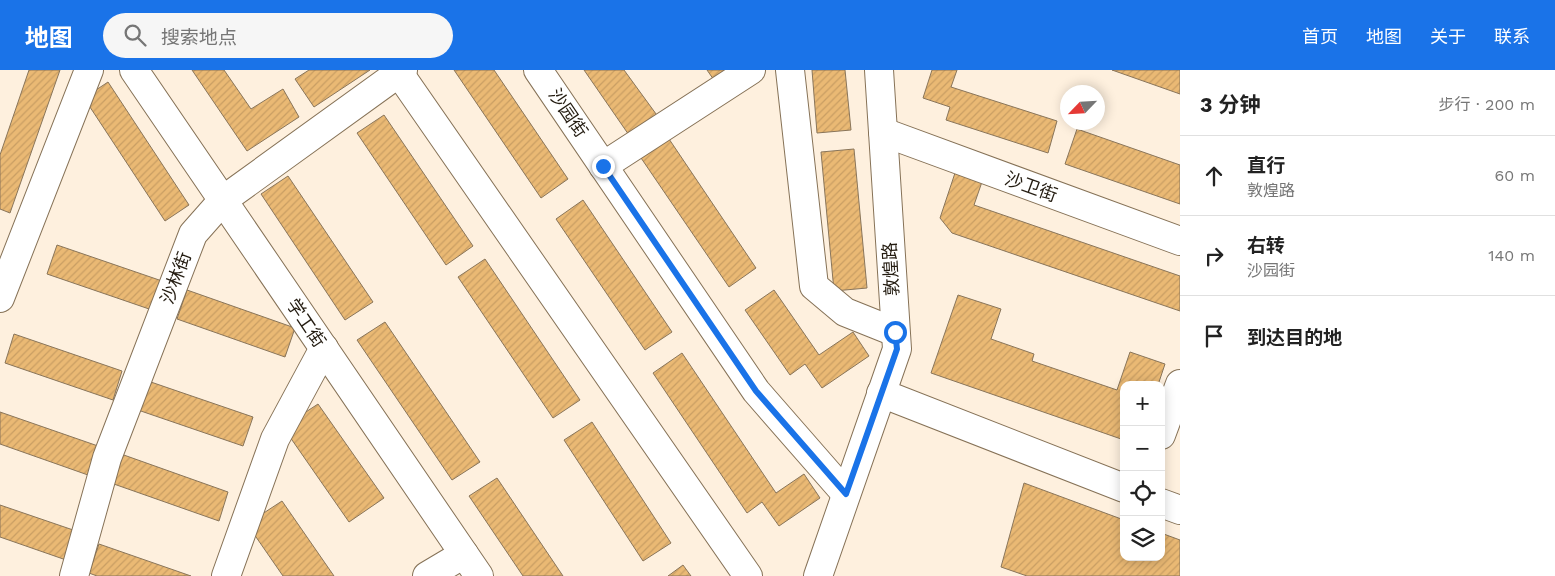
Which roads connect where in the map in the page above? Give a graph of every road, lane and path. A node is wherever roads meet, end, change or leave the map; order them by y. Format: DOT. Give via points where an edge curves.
graph roads {
  1 [pos="89,70"];
  2 [pos="134,70"];
  3 [pos="538,70"];
  4 [pos="751,70"];
  5 [pos="790,70"];
  6 [pos="879,70"];
  7 [pos="401,72"];
  8 [pos="883,132"];
  9 [pos="603,166"];
  10 [pos="223,200"];
  11 [pos="1180,242"];
  12 [pos="0,298"];
  13 [pos="895,332"];
  14 [pos="324,348"];
  15 [pos="1180,385"];
  16 [pos="881,393"];
  17 [pos="1164,426"];
  18 [pos="1120,486"];
  19 [pos="846,494"];
  20 [pos="1165,504"];
  21 [pos="1180,510"];
  22 [pos="464,554"];
  23 [pos="74,576"];
  24 [pos="226,576"];
  25 [pos="427,576"];
  26 [pos="479,576"];
  27 [pos="748,576"];
  28 [pos="818,576"];
  1 -- 12 [label="street"];
  2 -- 10 [label="street, 学工街"];
  3 -- 9 [label="street, 沙园街"];
  4 -- 9 [label="street"];
  5 -- 13 [label="street" via="814,286 845,312"];
  6 -- 8 [label="street, 敦煌路"];
  7 -- 10 [label="street, 沙林街"];
  7 -- 27 [label="street"];
  8 -- 11 [label="street, 沙卫街"];
  8 -- 13 [label="street, 敦煌路"];
  9 -- 19 [label="street, 沙园街" via="756,391"];
  10 -- 14 [label="street, 学工街"];
  10 -- 23 [label="street, 沙林街" via="193,234 107,458"];
  13 -- 16 [label="street, 敦煌路" via="897,349"];
  14 -- 22 [label="street, 学工街"];
  14 -- 24 [label="street" via="275,439"];
  15 -- 17 [label="street"];
  16 -- 18 [label="street"];
  16 -- 19 [label="street, 敦煌路"];
  19 -- 28 [label="street, 敦煌路"];
  20 -- 21 [label="street"];
  22 -- 25 [label="street"];
  22 -- 26 [label="street, 学工街"];
}
